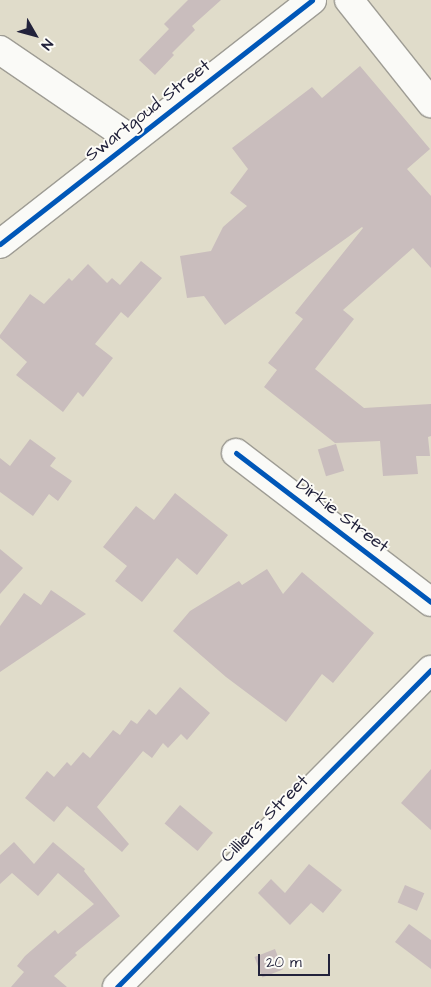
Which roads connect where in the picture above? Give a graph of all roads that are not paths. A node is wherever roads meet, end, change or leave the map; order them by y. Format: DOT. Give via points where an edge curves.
graph roads {
  1 [pos="312,0"];
  2 [pos="350,0"];
  3 [pos="0,50"];
  4 [pos="431,103"];
  5 [pos="132,140"];
  6 [pos="0,244"];
  7 [pos="236,453"];
  8 [pos="431,602"];
  9 [pos="431,670"];
  10 [pos="117,987"];
  1 -- 5 [label="street, Swartgoud Street"];
  2 -- 4 [label="street"];
  3 -- 5 [label="street"];
  5 -- 6 [label="street, Swartgoud Street"];
  7 -- 8 [label="street, Dirkie Street"];
  9 -- 10 [label="street, Cilliers Street"];
}
